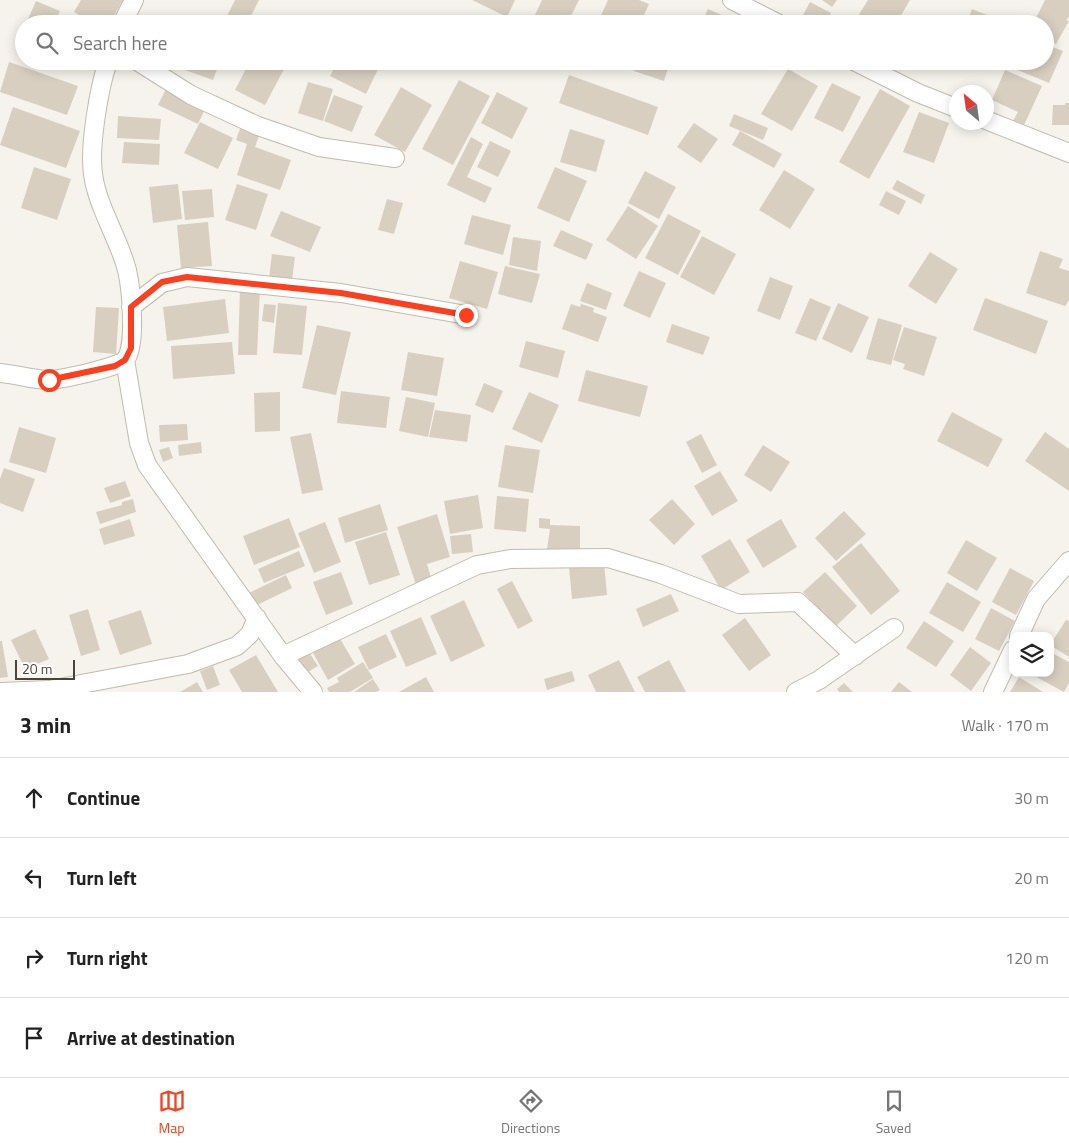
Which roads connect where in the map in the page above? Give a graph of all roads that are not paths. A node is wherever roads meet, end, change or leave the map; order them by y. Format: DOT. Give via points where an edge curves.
graph roads {
  1 [pos="134,0"];
  2 [pos="732,0"];
  3 [pos="126,15"];
  4 [pos="761,15"];
  5 [pos="105,70"];
  6 [pos="151,70"];
  7 [pos="872,70"];
  8 [pos="949,105"];
  9 [pos="994,123"];
  10 [pos="1069,153"];
  11 [pos="395,158"];
  12 [pos="131,307"];
  13 [pos="466,315"];
  14 [pos="125,360"];
  15 [pos="0,373"];
  16 [pos="1069,561"];
  17 [pos="257,618"];
  18 [pos="894,628"];
  19 [pos="1022,632"];
  20 [pos="283,656"];
  21 [pos="855,656"];
  22 [pos="1009,659"];
  23 [pos="56,691"];
  24 [pos="0,692"];
  25 [pos="23,692"];
  26 [pos="313,692"];
  27 [pos="796,692"];
  28 [pos="994,692"];
  1 -- 3 [label="street"];
  2 -- 4 [label="street"];
  5 -- 12 [label="street" via="92,153 92,175 127,271"];
  6 -- 11 [label="street" via="191,95 258,126 319,147"];
  7 -- 8 [label="street"];
  9 -- 10 [label="street"];
  12 -- 13 [label="street" via="162,282 187,277 341,293"];
  12 -- 14 [label="street" via="131,348"];
  14 -- 15 [label="street" via="115,366 49,380"];
  14 -- 17 [label="street" via="139,443 147,466"];
  16 -- 19 [label="street" via="1036,599"];
  17 -- 20 [label="street"];
  17 -- 23 [label="street" via="250,634 237,646 188,664"];
  18 -- 21 [label="street"];
  20 -- 21 [label="street" via="477,565 550,558 608,558 739,604 798,602"];
  20 -- 26 [label="street"];
  21 -- 27 [label="street"];
  22 -- 28 [label="street"];
  23 -- 25 [label="street"];
  24 -- 25 [label="street"];
}
